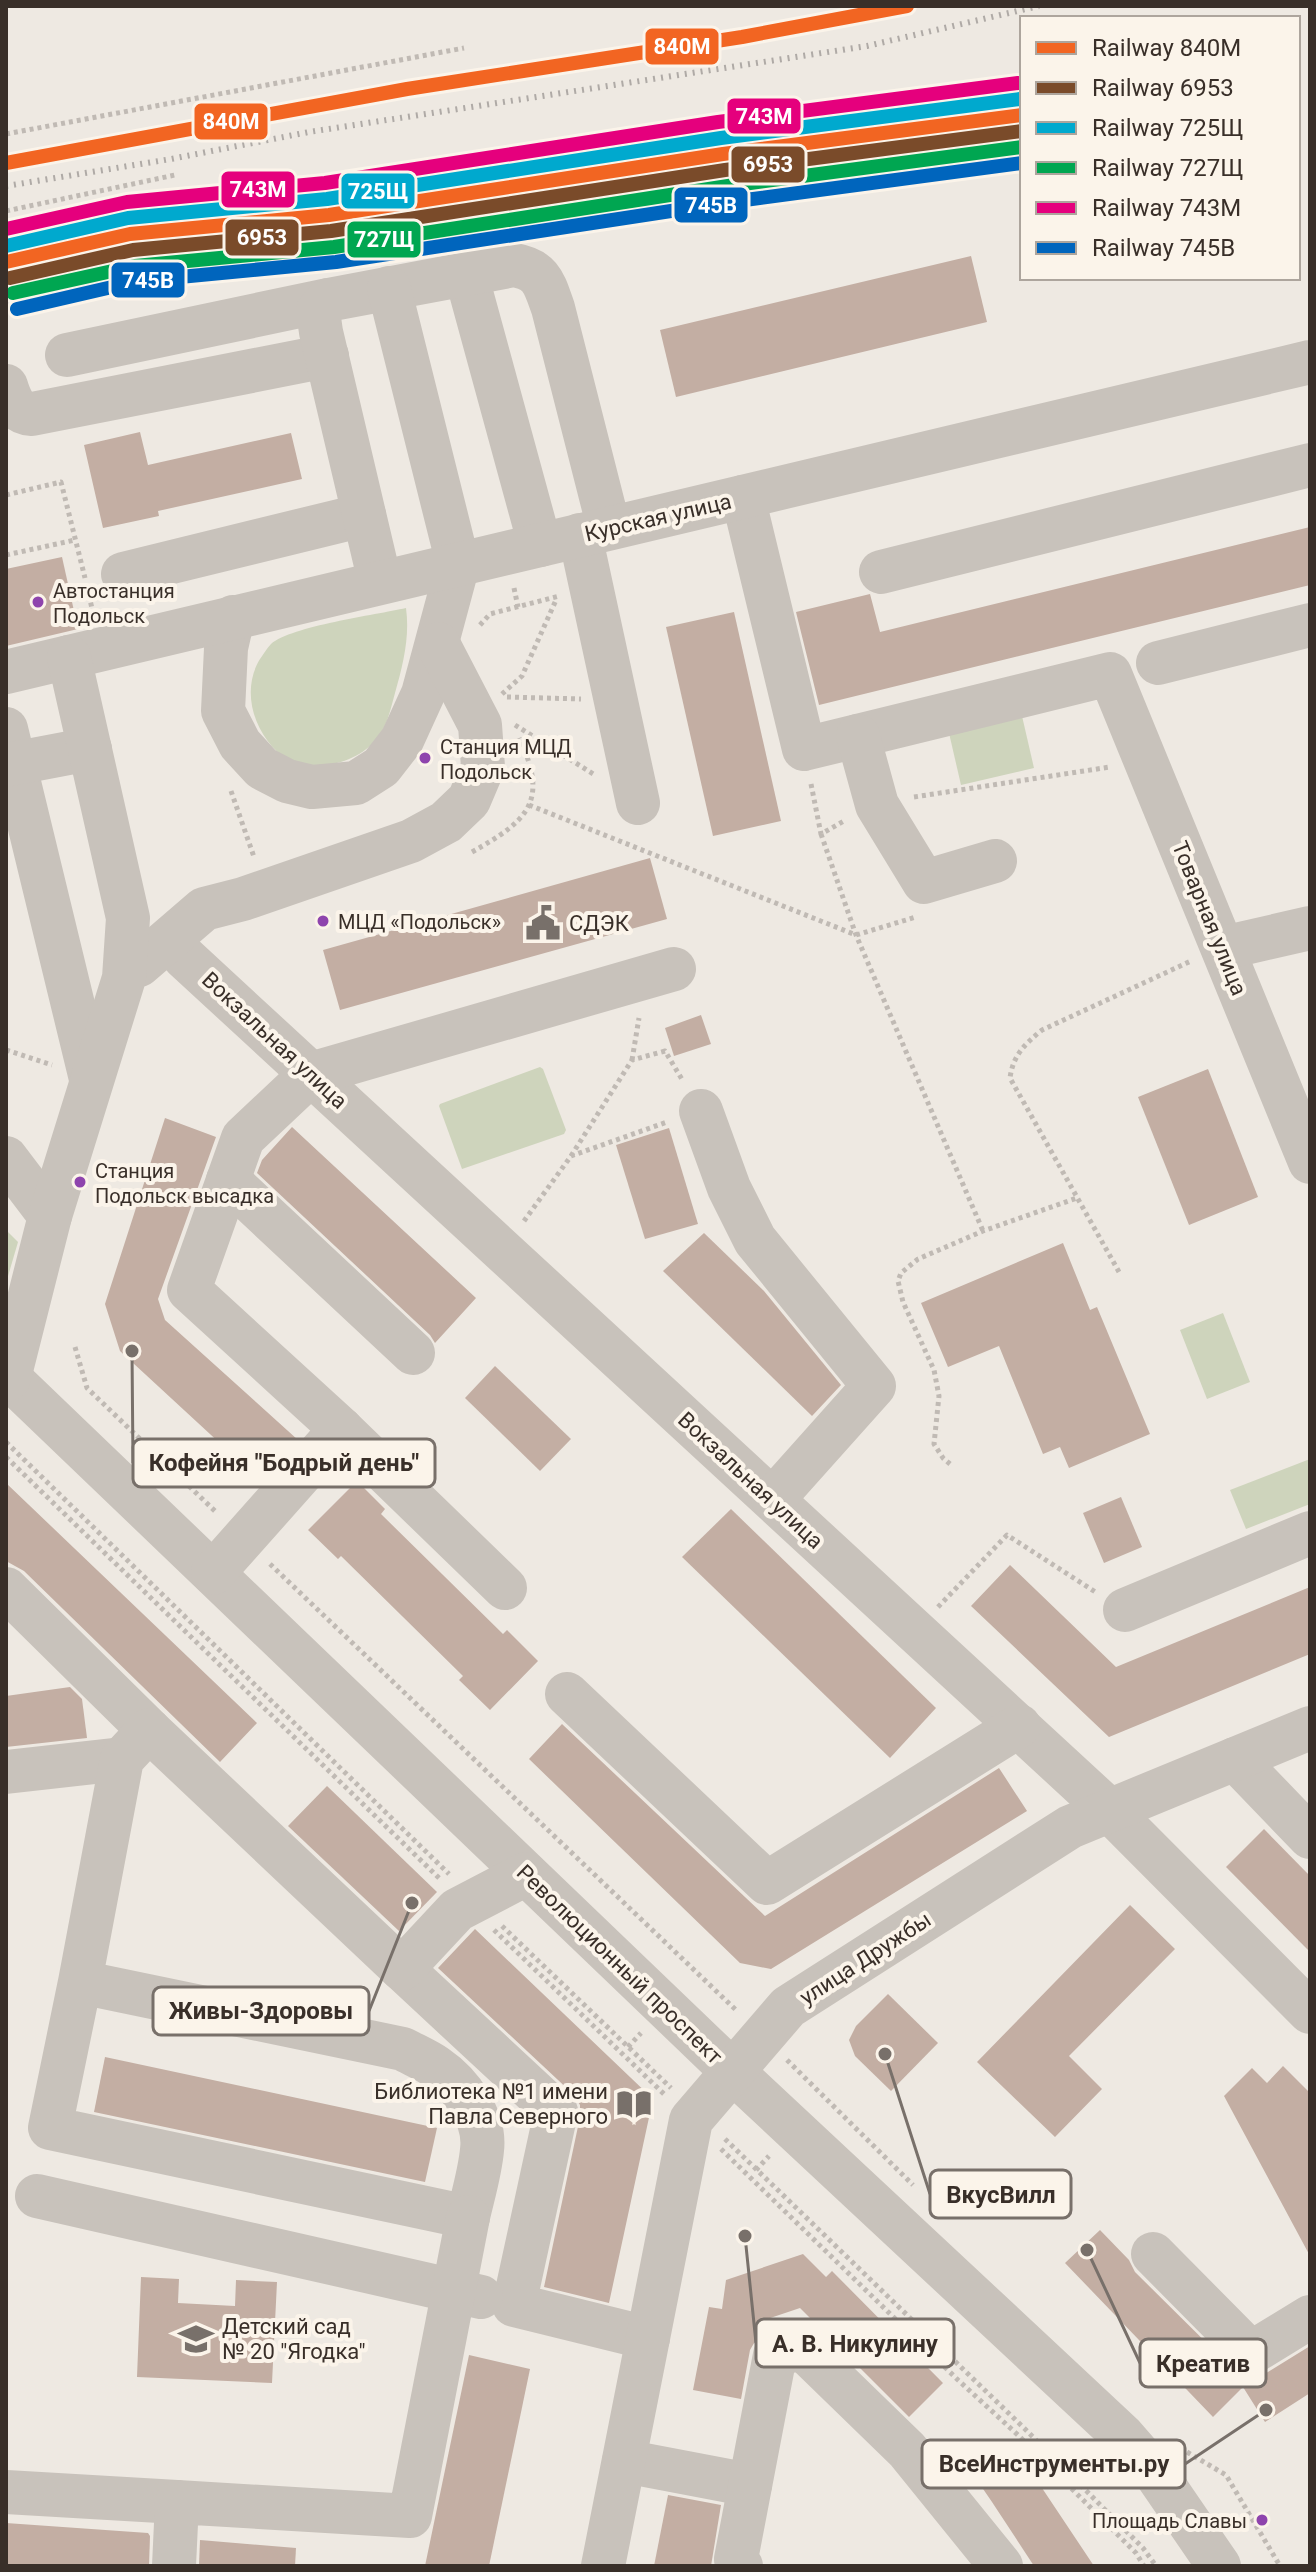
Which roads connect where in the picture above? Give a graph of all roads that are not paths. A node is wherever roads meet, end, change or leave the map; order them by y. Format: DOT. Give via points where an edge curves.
graph roads {
  1 [pos="466,274"];
  2 [pos="389,288"];
  3 [pos="328,300"];
  4 [pos="67,355"];
  5 [pos="327,356"];
  6 [pos="1310,362"];
  7 [pos="6,386"];
  8 [pos="1310,465"];
  9 [pos="743,497"];
  10 [pos="364,515"];
  11 [pos="576,536"];
  12 [pos="458,564"];
  13 [pos="881,572"];
  14 [pos="123,574"];
  15 [pos="380,582"];
  16 [pos="233,617"];
  17 [pos="1310,625"];
  18 [pos="456,637"];
  19 [pos="69,657"];
  20 [pos="1158,663"];
  21 [pos="6,672"];
  22 [pos="858,736"];
  23 [pos="90,749"];
  24 [pos="9,753"];
  25 [pos="638,803"];
  26 [pos="995,861"];
  27 [pos="1310,928"];
  28 [pos="1211,953"];
  29 [pos="184,957"];
  30 [pos="674,969"];
  31 [pos="124,978"];
  32 [pos="311,1074"];
  33 [pos="91,1079"];
  34 [pos="701,1111"];
  35 [pos="6,1158"];
  36 [pos="1310,1162"];
  37 [pos="228,1180"];
  38 [pos="50,1216"];
  39 [pos="413,1353"];
  40 [pos="7,1378"];
  41 [pos="341,1429"];
  42 [pos="773,1499"];
  43 [pos="1310,1533"];
  44 [pos="213,1573"];
  45 [pos="505,1588"];
  46 [pos="6,1589"];
  47 [pos="1125,1610"];
  48 [pos="567,1694"];
  49 [pos="1019,1726"];
  50 [pos="1310,1728"];
  51 [pos="136,1744"];
  52 [pos="1235,1759"];
  53 [pos="6,1772"];
  54 [pos="1110,1811"];
  55 [pos="1310,1837"];
  56 [pos="526,1874"];
  57 [pos="402,1969"];
  58 [pos="80,1982"];
  59 [pos="1310,2012"];
  60 [pos="733,2072"];
  61 [pos="37,2196"];
  62 [pos="468,2217"];
  63 [pos="1153,2254"];
  64 [pos="454,2290"];
  65 [pos="514,2305"];
  66 [pos="1310,2317"];
  67 [pos="648,2338"];
  68 [pos="624,2461"];
  69 [pos="750,2485"];
  70 [pos="6,2492"];
  71 [pos="177,2502"];
  72 [pos="174,2566"];
  73 [pos="603,2566"];
  74 [pos="741,2566"];
  75 [pos="1001,2566"];
  76 [pos="1219,2566"];
  1 -- 2 [label="street"];
  1 -- 11 [label="street"];
  1 -- 11 [label="street" via="514,265 531,268 543,281 553,308"];
  2 -- 3 [label="street"];
  2 -- 12 [label="street"];
  3 -- 4 [label="street"];
  3 -- 5 [label="street" via="318,311"];
  5 -- 7 [label="street" via="32,414 12,403"];
  5 -- 10 [label="street"];
  6 -- 9 [label="street, Курская улица"];
  8 -- 13 [label="street"];
  9 -- 11 [label="street, Курская улица"];
  9 -- 22 [label="street" via="804,749"];
  10 -- 14 [label="street"];
  10 -- 15 [label="street"];
  11 -- 12 [label="street, Курская улица"];
  11 -- 25 [label="street" via="575,592 616,699"];
  12 -- 15 [label="street, Курская улица"];
  12 -- 18 [label="street"];
  15 -- 16 [label="street, Курская улица"];
  16 -- 18 [label="street" via="223,711 240,744 262,768 312,787 356,783 381,767 402,740"];
  16 -- 19 [label="street, Курская улица"];
  17 -- 20 [label="street"];
  18 -- 31 [label="street" via="480,725 483,767 469,800 446,822 411,841 204,909"];
  19 -- 21 [label="street, Курская улица"];
  19 -- 23 [label="street"];
  22 -- 26 [label="street" via="877,805 924,882"];
  22 -- 28 [label="street, Товарная улица" via="1110,674"];
  23 -- 24 [label="street"];
  23 -- 31 [label="street" via="128,918"];
  24 -- 33 [label="street"];
  27 -- 28 [label="street"];
  28 -- 36 [label="street, Товарная улица"];
  29 -- 32 [label="street, Вокзальная улица"];
  30 -- 32 [label="street"];
  31 -- 33 [label="street"];
  32 -- 37 [label="street" via="243,1138"];
  32 -- 42 [label="street, Вокзальная улица"];
  33 -- 38 [label="street"];
  34 -- 42 [label="street" via="755,1240 874,1386"];
  35 -- 38 [label="street"];
  37 -- 39 [label="street"];
  37 -- 41 [label="street" via="189,1290"];
  38 -- 40 [label="street"];
  40 -- 44 [label="street, Революционный проспект"];
  41 -- 44 [label="street"];
  41 -- 45 [label="street"];
  42 -- 49 [label="street, Вокзальная улица"];
  43 -- 47 [label="street"];
  44 -- 56 [label="street, Революционный проспект"];
  46 -- 51 [label="street"];
  48 -- 49 [label="street" via="767,1883"];
  49 -- 54 [label="street, Вокзальная улица"];
  50 -- 52 [label="street, улица Дружбы"];
  51 -- 53 [label="street"];
  51 -- 57 [label="street"];
  51 -- 58 [label="street"];
  52 -- 54 [label="street, улица Дружбы"];
  52 -- 55 [label="street"];
  54 -- 59 [label="street, Вокзальная улица"];
  54 -- 60 [label="street, улица Дружбы" via="1070,1827 788,2007"];
  56 -- 57 [label="street" via="457,1910"];
  56 -- 60 [label="street, Революционный проспект"];
  57 -- 65 [label="street" via="556,2112"];
  58 -- 62 [label="street" via="403,2049 436,2066 475,2111 481,2130 483,2148"];
  58 -- 62 [label="street" via="50,2128"];
  60 -- 67 [label="street, улица Дружбы" via="691,2120"];
  60 -- 76 [label="street, Революционный проспект" via="1122,2435 1156,2474"];
  61 -- 64 [label="street"];
  62 -- 64 [label="street"];
  63 -- 66 [label="street" via="1251,2353"];
  64 -- 65 [label="street"];
  64 -- 71 [label="street" via="410,2516"];
  65 -- 67 [label="street"];
  67 -- 68 [label="street, улица Дружбы"];
  68 -- 69 [label="street"];
  68 -- 73 [label="street, улица Дружбы"];
  69 -- 74 [label="street" via="736,2559"];
  69 -- 75 [label="street" via="775,2355 802,2348 907,2450"];
  70 -- 71 [label="street"];
  71 -- 72 [label="street"];
}
